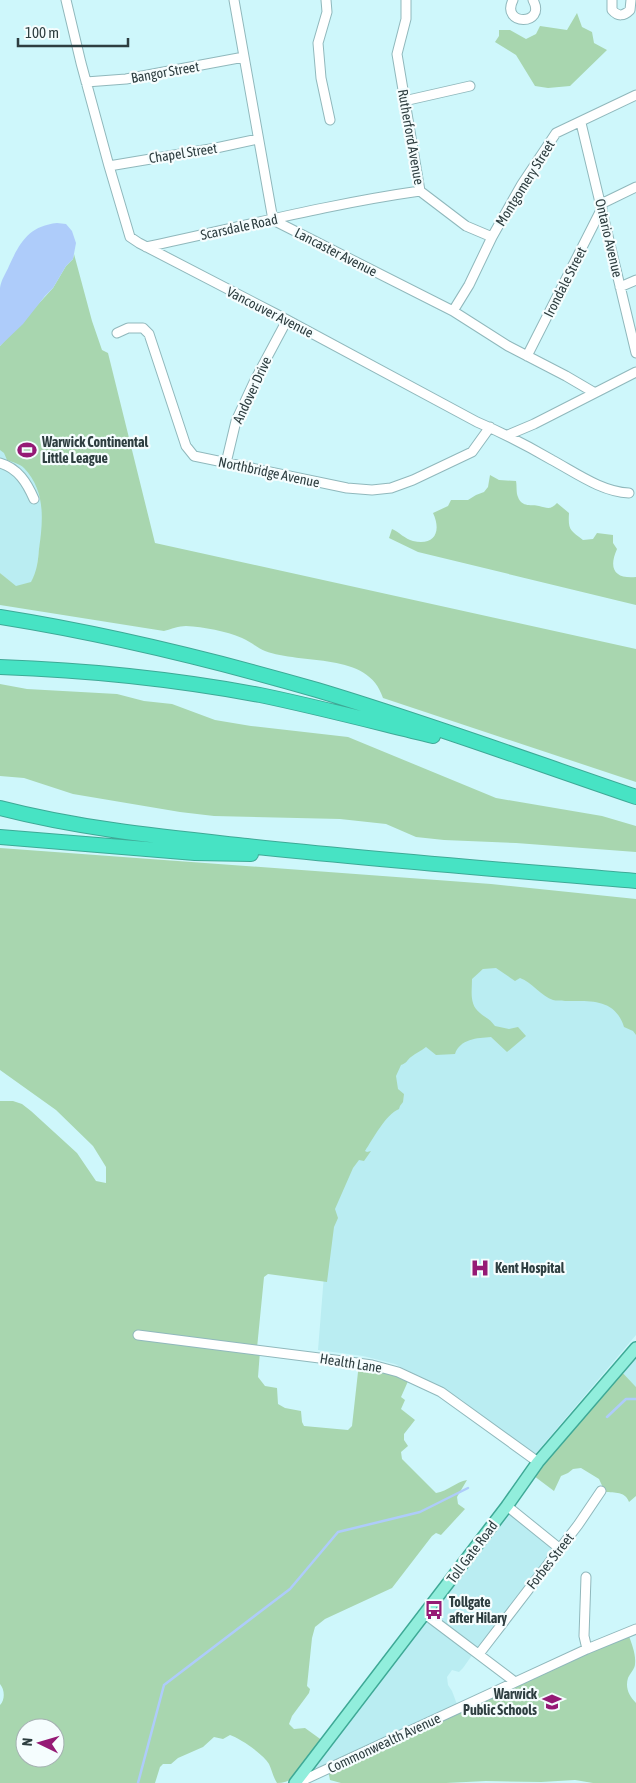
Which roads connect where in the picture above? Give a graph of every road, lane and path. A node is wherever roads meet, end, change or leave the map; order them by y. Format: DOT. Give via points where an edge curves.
graph roads {
  1 [pos="66,0"];
  2 [pos="234,0"];
  3 [pos="326,0"];
  4 [pos="406,0"];
  5 [pos="513,0"];
  6 [pos="533,0"];
  7 [pos="612,0"];
  8 [pos="631,0"];
  9 [pos="244,57"];
  10 [pos="86,82"];
  11 [pos="470,86"];
  12 [pos="636,96"];
  13 [pos="404,101"];
  14 [pos="330,120"];
  15 [pos="581,123"];
  16 [pos="258,140"];
  17 [pos="108,166"];
  18 [pos="636,187"];
  19 [pos="420,192"];
  20 [pos="601,206"];
  21 [pos="273,220"];
  22 [pos="492,237"];
  23 [pos="146,247"];
  24 [pos="636,280"];
  25 [pos="620,287"];
  26 [pos="453,311"];
  27 [pos="287,320"];
  28 [pos="117,333"];
  29 [pos="636,353"];
  30 [pos="527,356"];
  31 [pos="636,372"];
  32 [pos="595,393"];
  33 [pos="490,427"];
  34 [pos="508,435"];
  35 [pos="0,463"];
  36 [pos="226,463"];
  37 [pos="629,494"];
  38 [pos="34,499"];
  39 [pos="0,617"];
  40 [pos="0,667"];
  41 [pos="519,757"];
  42 [pos="636,797"];
  43 [pos="0,808"];
  44 [pos="0,837"];
  45 [pos="332,855"];
  46 [pos="636,881"];
  47 [pos="138,1335"];
  48 [pos="636,1348"];
  49 [pos="538,1462"];
  50 [pos="601,1491"];
  51 [pos="507,1506"];
  52 [pos="559,1548"];
  53 [pos="586,1577"];
  54 [pos="425,1614"];
  55 [pos="636,1629"];
  56 [pos="587,1648"];
  57 [pos="479,1654"];
  58 [pos="515,1682"];
  59 [pos="296,1783"];
  1 -- 10 [label="street, Vancouver Avenue"];
  2 -- 9 [label="street"];
  3 -- 14 [label="street" via="327,12 318,43"];
  4 -- 13 [label="street, Rutherford Avenue" via="406,19 397,54"];
  5 -- 6 [label="street" via="513,15 520,20 534,14 536,6"];
  7 -- 8 [label="street" via="612,10 624,15 630,10"];
  9 -- 10 [label="street, Bangor Street" via="126,79"];
  9 -- 16 [label="street"];
  10 -- 17 [label="street, Vancouver Avenue"];
  11 -- 13 [label="street"];
  12 -- 15 [label="street, Montgomery Street"];
  13 -- 19 [label="street, Rutherford Avenue"];
  15 -- 20 [label="street, Ontario Avenue"];
  15 -- 22 [label="street, Montgomery Street" via="556,133 551,139"];
  16 -- 17 [label="street, Chapel Street"];
  16 -- 21 [label="street"];
  17 -- 23 [label="street, Vancouver Avenue" via="130,237"];
  18 -- 20 [label="street"];
  19 -- 21 [label="street, Scarsdale Road" via="339,204"];
  19 -- 22 [label="street, Rutherford Avenue" via="466,226"];
  20 -- 25 [label="street, Ontario Avenue"];
  20 -- 30 [label="street, Irondale Street"];
  21 -- 23 [label="street, Scarsdale Road"];
  21 -- 26 [label="street, Lancaster Avenue"];
  22 -- 26 [label="street, Montgomery Street"];
  23 -- 27 [label="street, Vancouver Avenue"];
  24 -- 25 [label="street"];
  25 -- 29 [label="street, Ontario Avenue"];
  26 -- 30 [label="street, Lancaster Avenue"];
  27 -- 33 [label="street, Vancouver Avenue"];
  27 -- 36 [label="street, Andover Drive" via="236,421"];
  28 -- 36 [label="street, Northbridge Avenue" via="128,328 143,328 149,334 186,446 194,456"];
  30 -- 32 [label="street, Lancaster Avenue"];
  31 -- 32 [label="street"];
  32 -- 34 [label="street"];
  33 -- 34 [label="street, Vancouver Avenue"];
  33 -- 36 [label="street, Northbridge Avenue" via="472,452 447,466 391,488 347,488"];
  34 -- 37 [label="street, Vancouver Avenue" via="584,478 618,493"];
  35 -- 38 [label="street" via="18,472"];
  39 -- 41 [label="highway" via="108,637 239,669 342,698"];
  40 -- 41 [label="highway" via="122,675 233,691"];
  41 -- 42 [label="highway"];
  43 -- 45 [label="highway" via="105,829"];
  44 -- 45 [label="highway" via="195,853"];
  45 -- 46 [label="highway"];
  47 -- 49 [label="street, Health Lane" via="372,1365 398,1372 441,1392"];
  48 -- 49 [label="main road, Toll Gate Road"];
  49 -- 51 [label="main road, Toll Gate Road"];
  50 -- 52 [label="street, Forbes Street"];
  51 -- 52 [label="street"];
  51 -- 54 [label="main road, Toll Gate Road"];
  52 -- 57 [label="street, Forbes Street"];
  53 -- 56 [label="street" via="584,1636"];
  54 -- 57 [label="street"];
  54 -- 59 [label="main road, Toll Gate Road"];
  55 -- 56 [label="street, Commonwealth Avenue"];
  56 -- 58 [label="street, Commonwealth Avenue"];
  57 -- 58 [label="street"];
  58 -- 59 [label="street, Commonwealth Avenue"];
}
